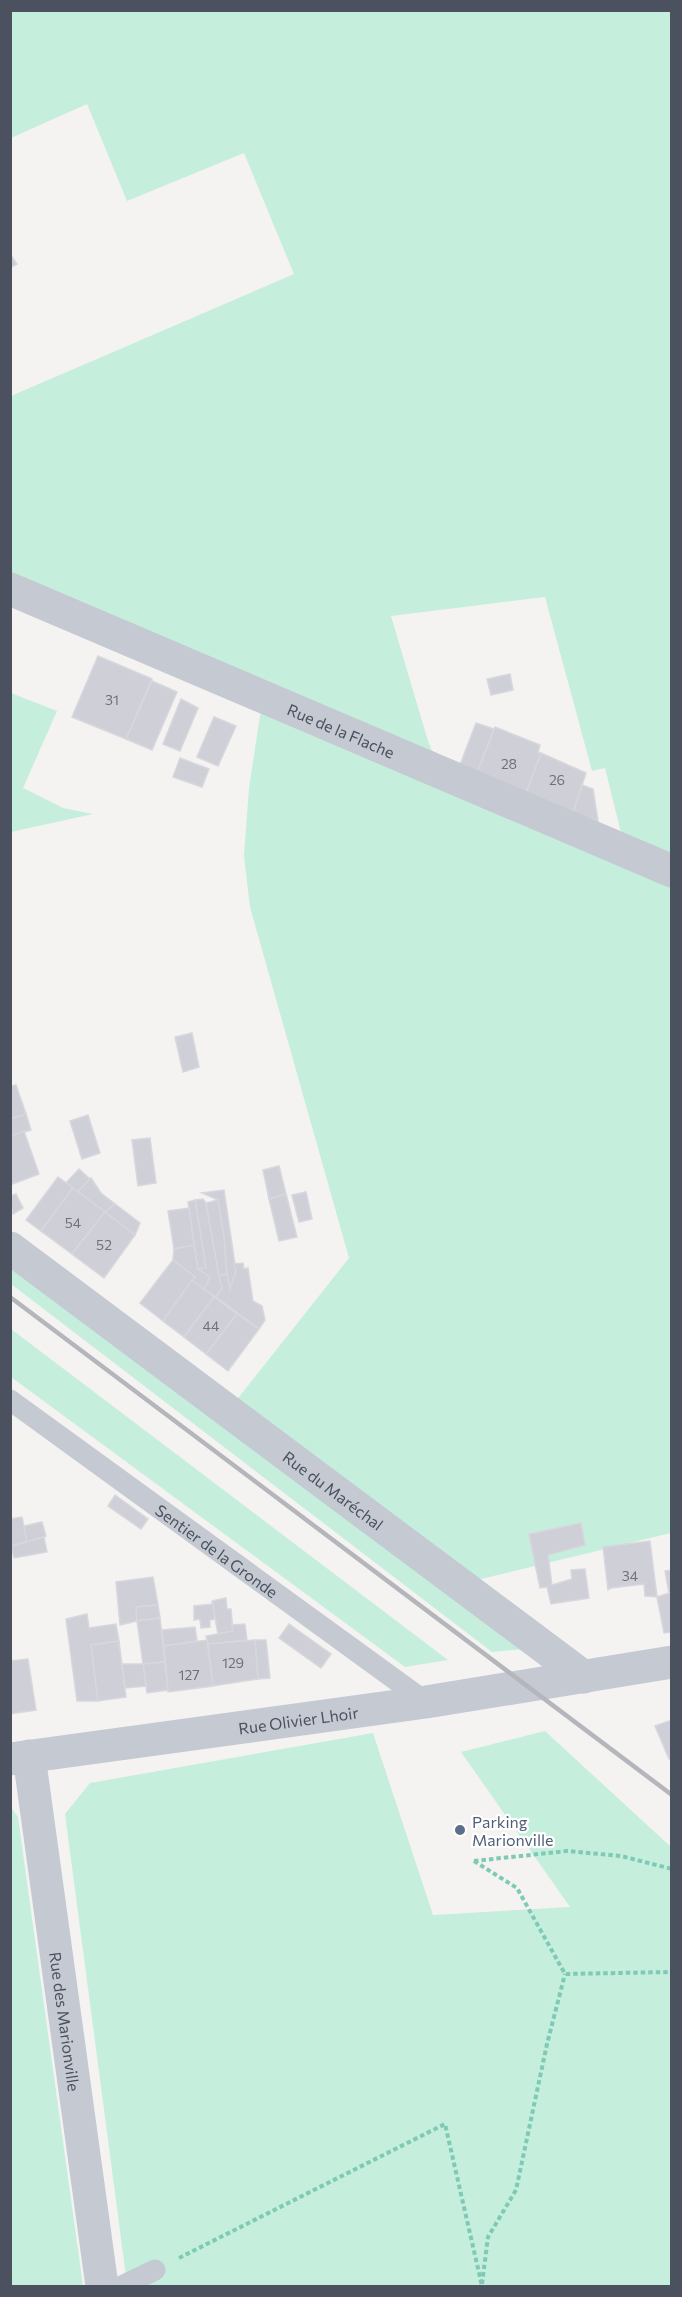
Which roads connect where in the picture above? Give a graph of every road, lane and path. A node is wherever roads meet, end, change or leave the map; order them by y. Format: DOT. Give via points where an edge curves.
graph roads {
  1 [pos="10,589"];
  2 [pos="672,872"];
  3 [pos="10,1248"];
  4 [pos="10,1400"];
  5 [pos="672,1662"];
  6 [pos="584,1677"];
  7 [pos="426,1702"];
  8 [pos="20,1758"];
  9 [pos="672,1869"];
  10 [pos="672,1972"];
  11 [pos="565,1974"];
  12 [pos="155,2270"];
  13 [pos="102,2286"];
  14 [pos="122,2286"];
  15 [pos="482,2286"];
  1 -- 2 [label="street, Rue de la Flache"];
  3 -- 6 [label="street, Rue du Maréchal"];
  4 -- 7 [label="lane, Sentier de la Gronde"];
  5 -- 6 [label="street"];
  6 -- 7 [label="street, Rue Olivier Lhoir"];
  7 -- 8 [label="street, Rue Olivier Lhoir"];
  8 -- 13 [label="street, Rue des Marionville"];
  9 -- 11 [label="path" via="621,1856 567,1851 474,1861 517,1888"];
  10 -- 11 [label="path"];
  11 -- 15 [label="path" via="516,2190 488,2237"];
  12 -- 14 [label="lane"];
  12 -- 15 [label="path" via="445,2124"];
}
